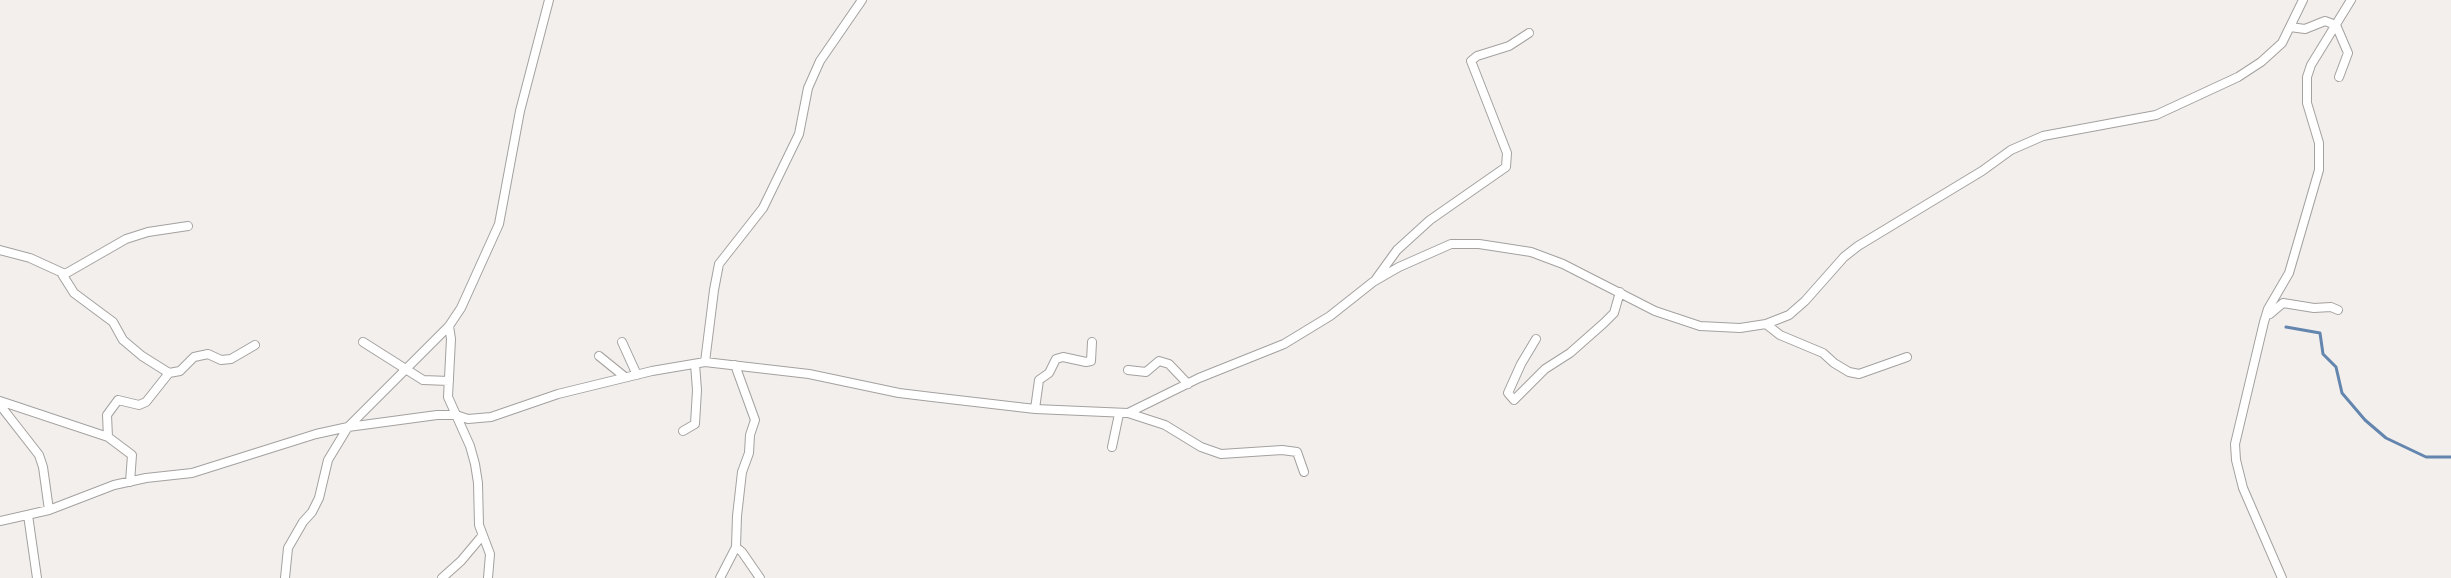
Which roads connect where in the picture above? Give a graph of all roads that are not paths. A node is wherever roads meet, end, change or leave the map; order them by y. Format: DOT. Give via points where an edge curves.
graph roads {
  1 [pos="549,0"];
  2 [pos="862,0"];
  3 [pos="2303,0"];
  4 [pos="2351,0"];
  5 [pos="2336,25"];
  6 [pos="2290,27"];
  7 [pos="1529,33"];
  8 [pos="2339,77"];
  9 [pos="188,226"];
  10 [pos="0,250"];
  11 [pos="62,274"];
  12 [pos="1372,282"];
  13 [pos="1620,292"];
  14 [pos="2338,310"];
  15 [pos="2264,322"];
  16 [pos="1766,324"];
  17 [pos="449,326"];
  18 [pos="1536,339"];
  19 [pos="363,342"];
  20 [pos="622,342"];
  21 [pos="1092,342"];
  22 [pos="255,345"];
  23 [pos="599,356"];
  24 [pos="1907,357"];
  25 [pos="705,362"];
  26 [pos="695,364"];
  27 [pos="735,365"];
  28 [pos="404,370"];
  29 [pos="1128,370"];
  30 [pos="169,373"];
  31 [pos="637,375"];
  32 [pos="626,377"];
  33 [pos="449,381"];
  34 [pos="1188,384"];
  35 [pos="0,401"];
  36 [pos="0,405"];
  37 [pos="1035,409"];
  38 [pos="1124,413"];
  39 [pos="456,415"];
  40 [pos="348,427"];
  41 [pos="683,431"];
  42 [pos="108,437"];
  43 [pos="1112,447"];
  44 [pos="1304,472"];
  45 [pos="130,482"];
  46 [pos="49,510"];
  47 [pos="28,515"];
  48 [pos="0,520"];
  49 [pos="482,536"];
  50 [pos="736,548"];
  51 [pos="37,578"];
  52 [pos="284,578"];
  53 [pos="442,578"];
  54 [pos="488,578"];
  55 [pos="720,578"];
  56 [pos="760,578"];
  57 [pos="2282,578"];
  1 -- 17 [label="street" via="522,104 499,224 461,308"];
  2 -- 25 [label="street" via="820,61 808,88 799,134 763,208 720,264"];
  3 -- 6 [label="street"];
  4 -- 5 [label="street"];
  5 -- 6 [label="street" via="2325,21 2305,29"];
  5 -- 8 [label="street" via="2348,53"];
  5 -- 15 [label="street" via="2311,65 2307,78 2307,103 2319,143 2319,170 2289,273 2268,309"];
  6 -- 16 [label="street" via="2282,42 2261,62 2238,77 2170,110 2156,115 2043,136 2011,150 1982,171 1858,246 1844,257 1789,315"];
  7 -- 12 [label="street" via="1509,46 1477,56 1472,62 1507,153 1506,167 1430,220 1397,250"];
  9 -- 11 [label="street" via="148,232 126,239"];
  10 -- 11 [label="street" via="30,258"];
  11 -- 30 [label="street" via="74,293 113,322 123,340"];
  12 -- 13 [label="street" via="1441,248 1461,243 1531,252 1563,264"];
  12 -- 34 [label="street" via="1330,316 1284,344"];
  13 -- 16 [label="street" via="1655,311 1700,326 1740,328"];
  13 -- 18 [label="street" via="1614,313 1570,353 1545,369 1514,400 1508,393"];
  14 -- 15 [label="street" via="2331,307 2314,308 2283,303 2275,308"];
  15 -- 57 [label="street" via="2238,430 2236,460 2243,488"];
  16 -- 24 [label="street" via="1785,337 1823,353 1850,372 1859,374"];
  17 -- 28 [label="street"];
  17 -- 33 [label="street"];
  19 -- 28 [label="street"];
  20 -- 31 [label="street"];
  21 -- 37 [label="street" via="1091,361 1063,357 1056,360 1049,372 1039,380"];
  22 -- 30 [label="street" via="231,359 221,360 208,354 194,357 180,370"];
  23 -- 32 [label="street"];
  25 -- 26 [label="street"];
  25 -- 27 [label="street"];
  26 -- 31 [label="street"];
  26 -- 41 [label="street" via="695,424"];
  27 -- 37 [label="street" via="809,374 899,393"];
  27 -- 50 [label="street" via="755,420 742,478"];
  28 -- 33 [label="street" via="423,380"];
  28 -- 40 [label="street"];
  29 -- 34 [label="street" via="1146,372 1159,361 1169,364"];
  30 -- 42 [label="street" via="146,402 139,405 118,400 107,415"];
  31 -- 32 [label="street"];
  32 -- 39 [label="street" via="558,394 491,417 468,419"];
  33 -- 39 [label="street" via="448,397"];
  34 -- 38 [label="street"];
  35 -- 42 [label="street"];
  36 -- 46 [label="street" via="39,455"];
  37 -- 38 [label="street"];
  38 -- 43 [label="street"];
  38 -- 44 [label="street" via="1165,425 1201,447 1221,454 1282,450 1297,452"];
  39 -- 40 [label="street"];
  39 -- 49 [label="street" via="475,464"];
  40 -- 45 [label="street" via="292,440 192,473"];
  40 -- 52 [label="street" via="328,460 319,498 288,548"];
  42 -- 45 [label="street" via="132,455"];
  45 -- 46 [label="street" via="92,493"];
  46 -- 47 [label="street"];
  47 -- 48 [label="street"];
  47 -- 51 [label="street"];
  49 -- 53 [label="street" via="461,561"];
  49 -- 54 [label="street" via="490,554"];
  50 -- 55 [label="street"];
  50 -- 56 [label="street" via="742,552"];
}
